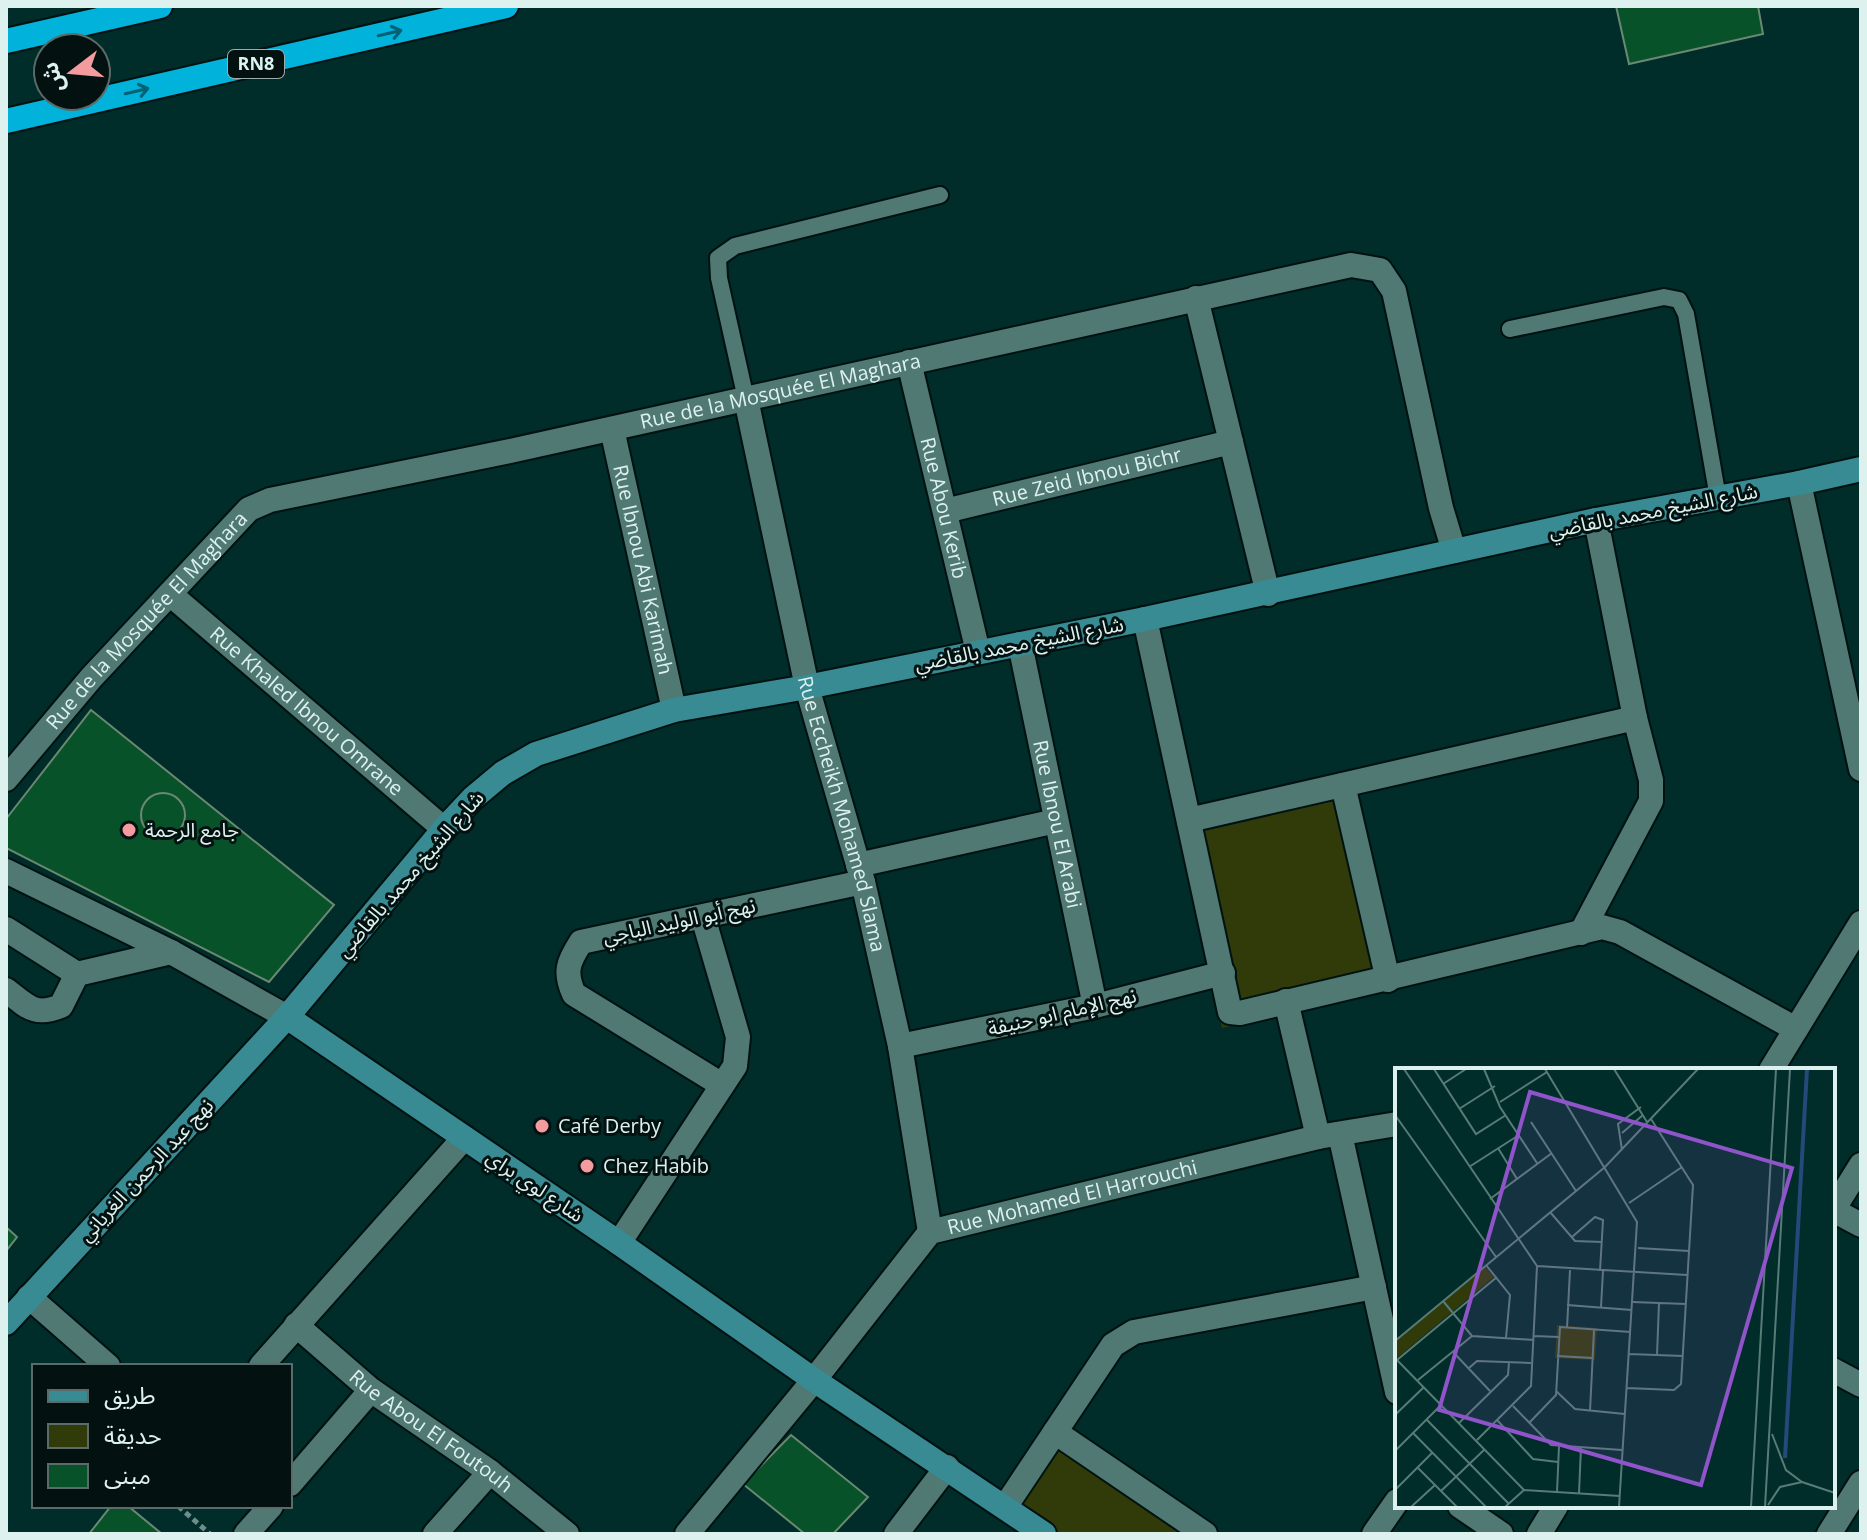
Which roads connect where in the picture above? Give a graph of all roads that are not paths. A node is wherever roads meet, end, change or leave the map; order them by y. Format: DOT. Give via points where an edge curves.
graph roads {
  1 [pos="160,6"];
  2 [pos="506,6"];
  3 [pos="6,41"];
  4 [pos="6,121"];
  5 [pos="940,195"];
  6 [pos="1196,298"];
  7 [pos="1510,329"];
  8 [pos="909,362"];
  9 [pos="746,399"];
  10 [pos="612,429"];
  11 [pos="1231,442"];
  12 [pos="1861,469"];
  13 [pos="1799,483"];
  14 [pos="1718,498"];
  15 [pos="945,511"];
  16 [pos="1596,520"];
  17 [pos="1454,551"];
  18 [pos="170,594"];
  19 [pos="1268,594"];
  20 [pos="1145,619"];
  21 [pos="1020,644"];
  22 [pos="978,652"];
  23 [pos="807,687"];
  24 [pos="1854,706"];
  25 [pos="674,710"];
  26 [pos="1635,718"];
  27 [pos="1861,769"];
  28 [pos="6,779"];
  29 [pos="1343,785"];
  30 [pos="1189,820"];
  31 [pos="1056,821"];
  32 [pos="444,829"];
  33 [pos="6,871"];
  34 [pos="861,874"];
  35 [pos="703,917"];
  36 [pos="1861,923"];
  37 [pos="6,929"];
  38 [pos="1581,933"];
  39 [pos="171,952"];
  40 [pos="1223,973"];
  41 [pos="77,974"];
  42 [pos="1388,980"];
  43 [pos="6,990"];
  44 [pos="1286,1001"];
  45 [pos="1095,1006"];
  46 [pos="287,1017"];
  47 [pos="1796,1029"];
  48 [pos="900,1046"];
  49 [pos="1772,1068"];
  50 [pos="722,1085"];
  51 [pos="1395,1124"];
  52 [pos="1329,1136"];
  53 [pos="464,1138"];
  54 [pos="1861,1165"];
  55 [pos="1835,1207"];
  56 [pos="1835,1211"];
  57 [pos="1861,1225"];
  58 [pos="930,1232"];
  59 [pos="619,1243"];
  60 [pos="1374,1287"];
  61 [pos="29,1297"];
  62 [pos="6,1323"];
  63 [pos="296,1325"];
  64 [pos="106,1364"];
  65 [pos="263,1364"];
  66 [pos="1835,1371"];
  67 [pos="814,1380"];
  68 [pos="1395,1383"];
  69 [pos="1861,1385"];
  70 [pos="371,1390"];
  71 [pos="1055,1432"];
  72 [pos="947,1467"];
  73 [pos="490,1472"];
  74 [pos="292,1482"];
  75 [pos="1861,1483"];
  76 [pos="1395,1504"];
  77 [pos="1005,1507"];
  78 [pos="269,1508"];
  79 [pos="1463,1508"];
  80 [pos="1555,1508"];
  81 [pos="1831,1533"];
  82 [pos="246,1534"];
  83 [pos="435,1534"];
  84 [pos="567,1534"];
  85 [pos="687,1534"];
  86 [pos="896,1534"];
  87 [pos="1044,1534"];
  88 [pos="1205,1534"];
  89 [pos="1374,1534"];
  90 [pos="1501,1534"];
  91 [pos="1539,1534"];
  1 -- 3 [label="highway"];
  4 -- 2 [label="highway, RN8, one-way"];
  5 -- 9 [label="lane" via="735,246 718,258"];
  6 -- 8 [label="street, Rue de la Mosquée El Maghara"];
  6 -- 11 [label="street"];
  6 -- 17 [label="street, Rue de la Mosquée El Maghara" via="1351,265 1380,270 1394,291"];
  7 -- 14 [label="lane" via="1664,297 1679,300 1686,314"];
  8 -- 9 [label="street, Rue de la Mosquée El Maghara"];
  8 -- 15 [label="street, Rue Abou Kerib"];
  9 -- 10 [label="street, Rue de la Mosquée El Maghara"];
  9 -- 23 [label="street, Rue Eccheikh Mohamed Slama"];
  10 -- 18 [label="street, Rue de la Mosquée El Maghara" via="270,500 249,509"];
  10 -- 25 [label="street, Rue Ibnou Abi Karimah"];
  11 -- 15 [label="street, Rue Zeid Ibnou Bichr"];
  11 -- 19 [label="street"];
  12 -- 13 [label="street, شارع الشيخ محمد بالقاضي"];
  13 -- 14 [label="street, شارع الشيخ محمد بالقاضي"];
  13 -- 24 [label="street"];
  14 -- 16 [label="street, شارع الشيخ محمد بالقاضي"];
  15 -- 22 [label="street, Rue Abou Kerib"];
  16 -- 17 [label="street, شارع الشيخ محمد بالقاضي"];
  16 -- 26 [label="street"];
  17 -- 19 [label="street, شارع الشيخ محمد بالقاضي"];
  18 -- 28 [label="street, Rue de la Mosquée El Maghara"];
  18 -- 32 [label="street, Rue Khaled Ibnou Omrane"];
  19 -- 20 [label="street, شارع الشيخ محمد بالقاضي"];
  20 -- 21 [label="street, شارع الشيخ محمد بالقاضي"];
  20 -- 30 [label="street"];
  21 -- 22 [label="street, شارع الشيخ محمد بالقاضي"];
  21 -- 31 [label="street, Rue Ibnou El Arabi"];
  22 -- 23 [label="street, شارع الشيخ محمد بالقاضي"];
  23 -- 25 [label="street, شارع الشيخ محمد بالقاضي"];
  23 -- 34 [label="street, Rue Eccheikh Mohamed Slama"];
  24 -- 27 [label="street"];
  25 -- 32 [label="street, شارع الشيخ محمد بالقاضي" via="536,754 503,773"];
  26 -- 29 [label="street"];
  26 -- 38 [label="street" via="1651,801"];
  29 -- 30 [label="street"];
  29 -- 42 [label="street"];
  30 -- 40 [label="street"];
  31 -- 34 [label="street, نهج أبو الوليد الباجي"];
  31 -- 45 [label="street, Rue Ibnou El Arabi"];
  32 -- 46 [label="street, شارع الشيخ محمد بالقاضي"];
  33 -- 39 [label="street, شارع لوي براي"];
  34 -- 35 [label="street, نهج أبو الوليد الباجي"];
  34 -- 48 [label="street, Rue Eccheikh Mohamed Slama"];
  35 -- 50 [label="street" via="738,1037 735,1066"];
  35 -- 50 [label="street, نهج أبو الوليد الباجي" via="581,942 567,964 568,981 574,994"];
  36 -- 47 [label="street"];
  37 -- 41 [label="street"];
  38 -- 42 [label="street"];
  38 -- 47 [label="street" via="1602,927 1620,932"];
  39 -- 41 [label="street"];
  39 -- 46 [label="street, شارع لوي براي"];
  40 -- 44 [label="street" via="1230,1012"];
  40 -- 45 [label="street, نهج الإمام ابو حنيفة"];
  41 -- 43 [label="street" via="61,1006 47,1012 33,1011"];
  42 -- 44 [label="street"];
  44 -- 52 [label="street"];
  45 -- 48 [label="street, نهج الإمام ابو حنيفة"];
  46 -- 53 [label="street, شارع لوي براي"];
  46 -- 61 [label="street, نهج عبد الرحمن الغرياني"];
  47 -- 49 [label="street"];
  48 -- 58 [label="street, Rue Eccheikh Mohamed Slama"];
  50 -- 59 [label="street"];
  51 -- 52 [label="street, Rue Mohamed El Harrouchi"];
  52 -- 58 [label="street, Rue Mohamed El Harrouchi"];
  52 -- 60 [label="street"];
  53 -- 59 [label="street, شارع لوي براي"];
  53 -- 63 [label="street"];
  54 -- 55 [label="street"];
  56 -- 57 [label="street"];
  58 -- 67 [label="street, Rue Mohamed El Harrouchi"];
  59 -- 67 [label="street, شارع لوي براي"];
  60 -- 68 [label="street"];
  60 -- 71 [label="street" via="1134,1332 1113,1345"];
  61 -- 62 [label="street, نهج عبد الرحمن الغرياني"];
  61 -- 64 [label="street"];
  63 -- 65 [label="street"];
  63 -- 70 [label="street, Rue Abou El Foutouh"];
  66 -- 69 [label="street"];
  67 -- 72 [label="street, شارع لوي براي"];
  67 -- 85 [label="street, Rue Mohamed El Harrouchi"];
  70 -- 73 [label="street, Rue Abou El Foutouh"];
  70 -- 74 [label="street"];
  71 -- 77 [label="street"];
  71 -- 88 [label="street"];
  72 -- 77 [label="street, شارع لوي براي"];
  72 -- 86 [label="street"];
  73 -- 83 [label="street"];
  73 -- 84 [label="street, Rue Abou El Foutouh"];
  75 -- 81 [label="street"];
  76 -- 89 [label="street"];
  77 -- 87 [label="street, شارع لوي براي"];
  78 -- 82 [label="street"];
  79 -- 90 [label="street"];
  80 -- 91 [label="street"];
}
